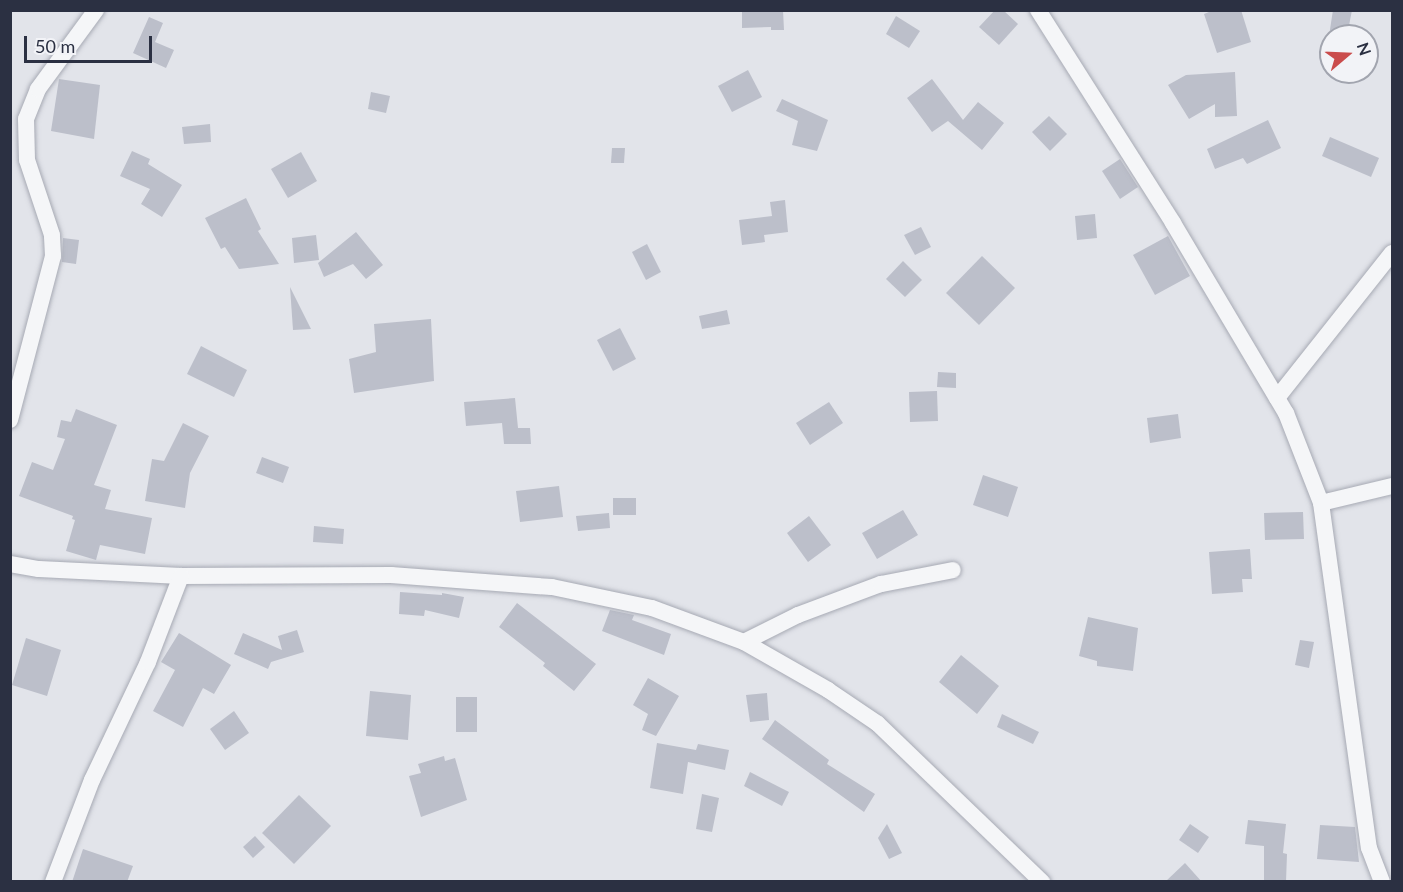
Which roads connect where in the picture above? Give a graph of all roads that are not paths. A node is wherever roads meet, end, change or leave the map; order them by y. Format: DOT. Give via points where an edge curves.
graph roads {
  1 [pos="96,10"];
  2 [pos="1038,10"];
  3 [pos="1392,253"];
  4 [pos="1277,398"];
  5 [pos="10,420"];
  6 [pos="1392,486"];
  7 [pos="1322,503"];
  8 [pos="14,567"];
  9 [pos="953,570"];
  10 [pos="181,576"];
  11 [pos="744,642"];
  12 [pos="53,882"];
  13 [pos="1042,882"];
  14 [pos="1382,882"];
  1 -- 5 [label="street" via="38,89 26,119 27,160 50,226 53,256"];
  2 -- 4 [label="street"];
  3 -- 4 [label="street"];
  4 -- 7 [label="street"];
  6 -- 7 [label="street"];
  7 -- 14 [label="street" via="1369,848"];
  8 -- 10 [label="street"];
  9 -- 11 [label="street" via="881,584 798,615"];
  10 -- 11 [label="street" via="391,575 552,587 652,608"];
  10 -- 12 [label="street" via="148,662 92,780"];
  11 -- 13 [label="street" via="878,724"];
}
